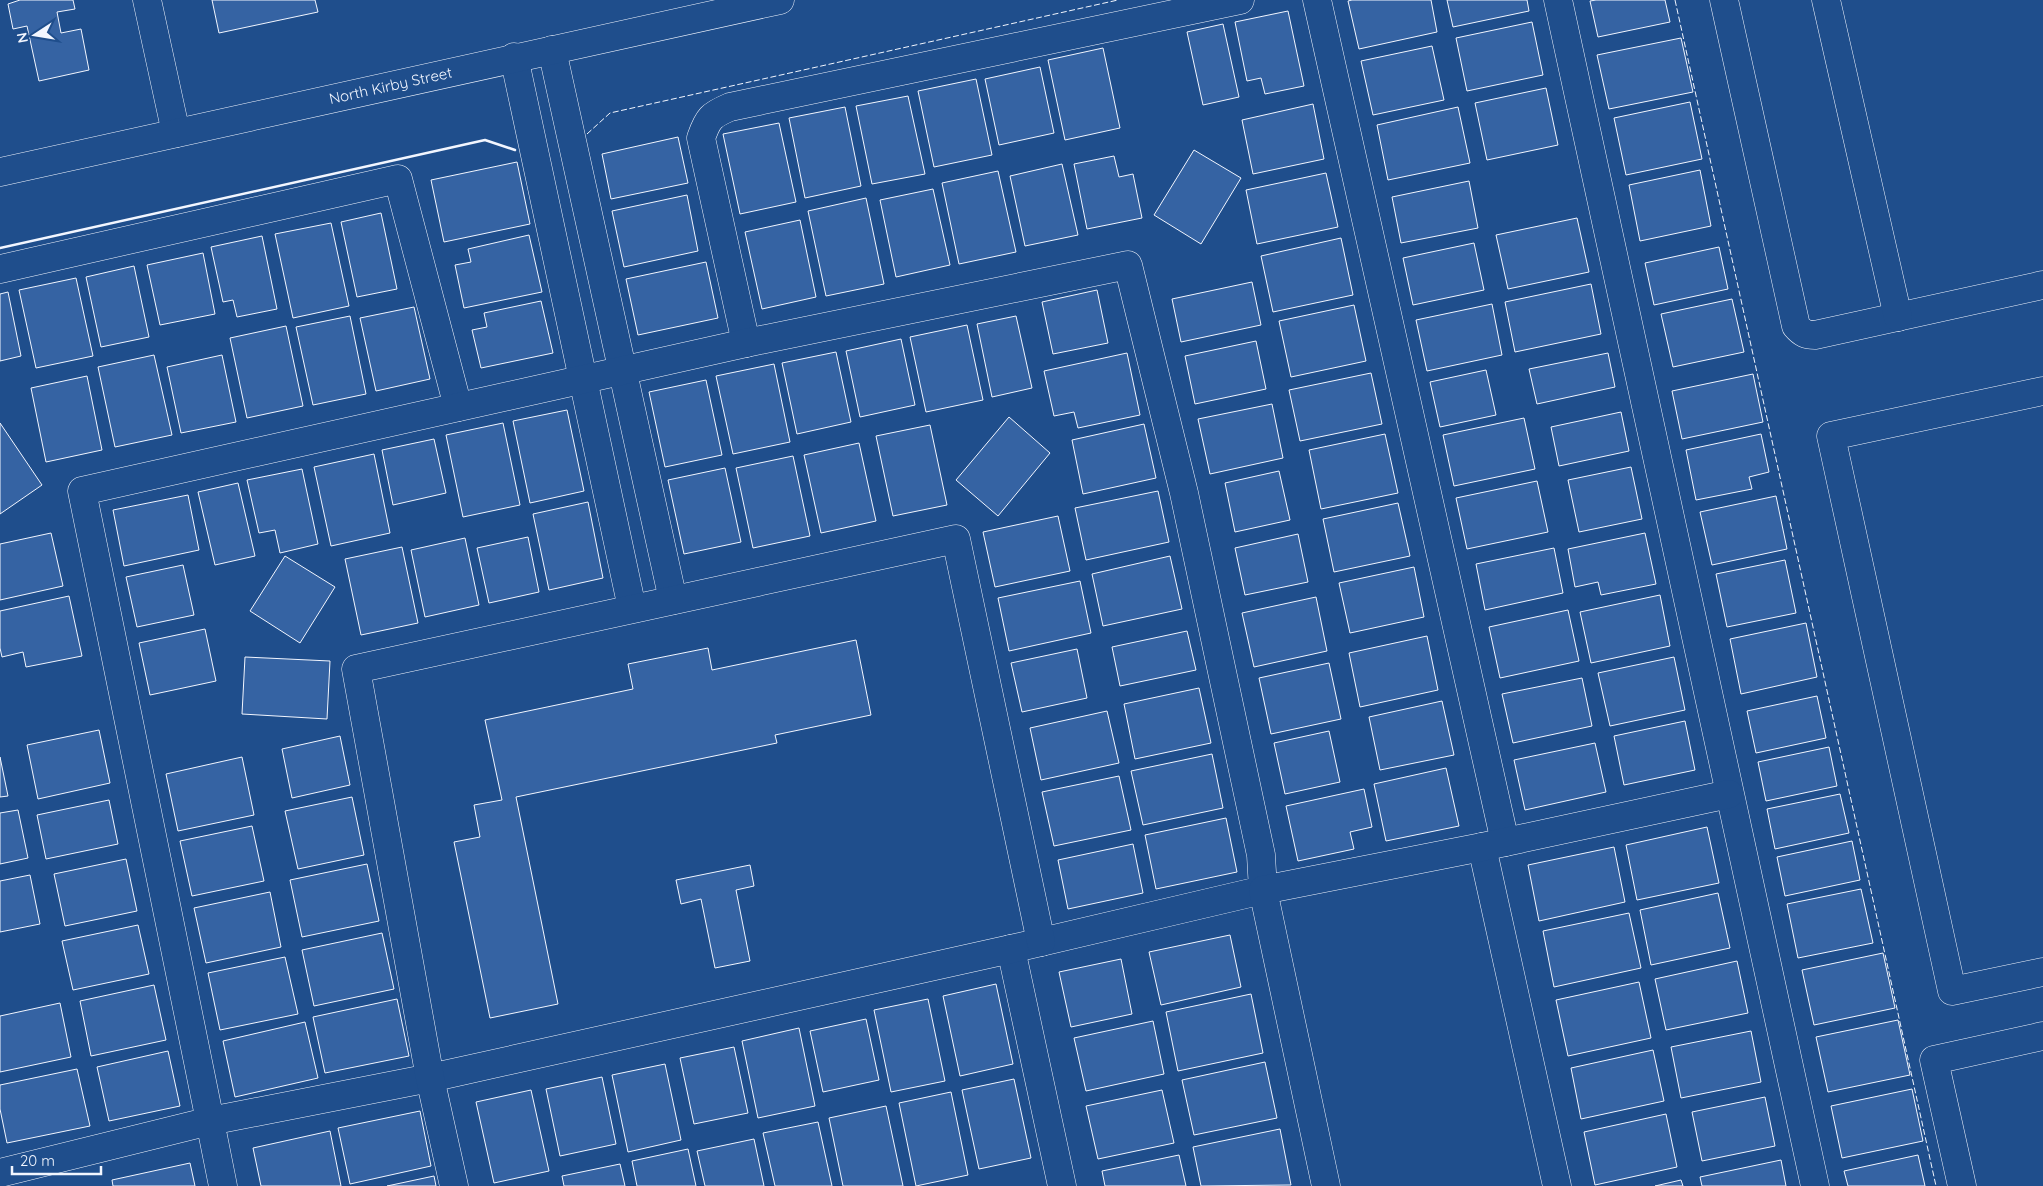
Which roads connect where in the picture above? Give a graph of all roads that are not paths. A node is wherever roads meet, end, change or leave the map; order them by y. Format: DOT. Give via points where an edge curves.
graph roads {
  1 [pos="147,0"];
  2 [pos="780,0"];
  3 [pos="1240,0"];
  4 [pos="1316,0"];
  5 [pos="1558,0"];
  6 [pos="1724,0"];
  7 [pos="1826,0"];
  8 [pos="552,50"];
  9 [pos="514,57"];
  10 [pos="176,133"];
  11 [pos="0,172"];
  12 [pos="0,269"];
  13 [pos="2043,285"];
  14 [pos="1898,317"];
  15 [pos="746,343"];
  16 [pos="622,371"];
  17 [pos="582,380"];
  18 [pos="2043,391"];
  19 [pos="458,407"];
  20 [pos="673,600"];
  21 [pos="632,608"];
  22 [pos="1729,794"];
  23 [pos="1494,844"];
  24 [pos="1263,890"];
  25 [pos="1041,942"];
  26 [pos="1011,949"];
  27 [pos="2043,972"];
  28 [pos="2043,1036"];
  29 [pos="430,1078"];
  30 [pos="210,1121"];
  31 [pos="0,1173"];
  32 [pos="223,1186"];
  33 [pos="454,1186"];
  34 [pos="1062,1186"];
  35 [pos="1326,1186"];
  36 [pos="1557,1186"];
  37 [pos="1815,1186"];
  38 [pos="1962,1186"];
  1 -- 10 [label="street"];
  2 -- 8 [label="street, North Kirby Street"];
  3 -- 15 [label="street" via="730,107 712,114 701,138"];
  4 -- 23 [label="street"];
  5 -- 22 [label="street"];
  6 -- 14 [label="street" via="1796,326 1807,335 1815,335"];
  7 -- 14 [label="street"];
  8 -- 9 [label="street, North Kirby Street"];
  8 -- 16 [label="street"];
  9 -- 10 [label="street, North Kirby Street"];
  9 -- 17 [label="street"];
  10 -- 11 [label="street, North Kirby Street"];
  12 -- 19 [label="street" via="398,179"];
  13 -- 14 [label="street"];
  15 -- 16 [label="street"];
  15 -- 24 [label="street" via="1128,265 1188,512 1261,856"];
  16 -- 17 [label="street"];
  16 -- 20 [label="street"];
  17 -- 19 [label="street"];
  17 -- 21 [label="street"];
  18 -- 27 [label="street" via="1831,436 1952,991"];
  19 -- 30 [label="street" via="82,490"];
  20 -- 21 [label="street"];
  20 -- 25 [label="street" via="956,539"];
  21 -- 29 [label="street" via="356,669"];
  22 -- 23 [label="street"];
  22 -- 37 [label="street"];
  23 -- 24 [label="street"];
  23 -- 36 [label="street"];
  24 -- 25 [label="street"];
  24 -- 35 [label="street"];
  25 -- 26 [label="street"];
  26 -- 29 [label="street"];
  26 -- 34 [label="street"];
  28 -- 38 [label="street" via="1934,1060"];
  29 -- 30 [label="street"];
  29 -- 33 [label="street"];
  30 -- 31 [label="street"];
  30 -- 32 [label="street"];
}
